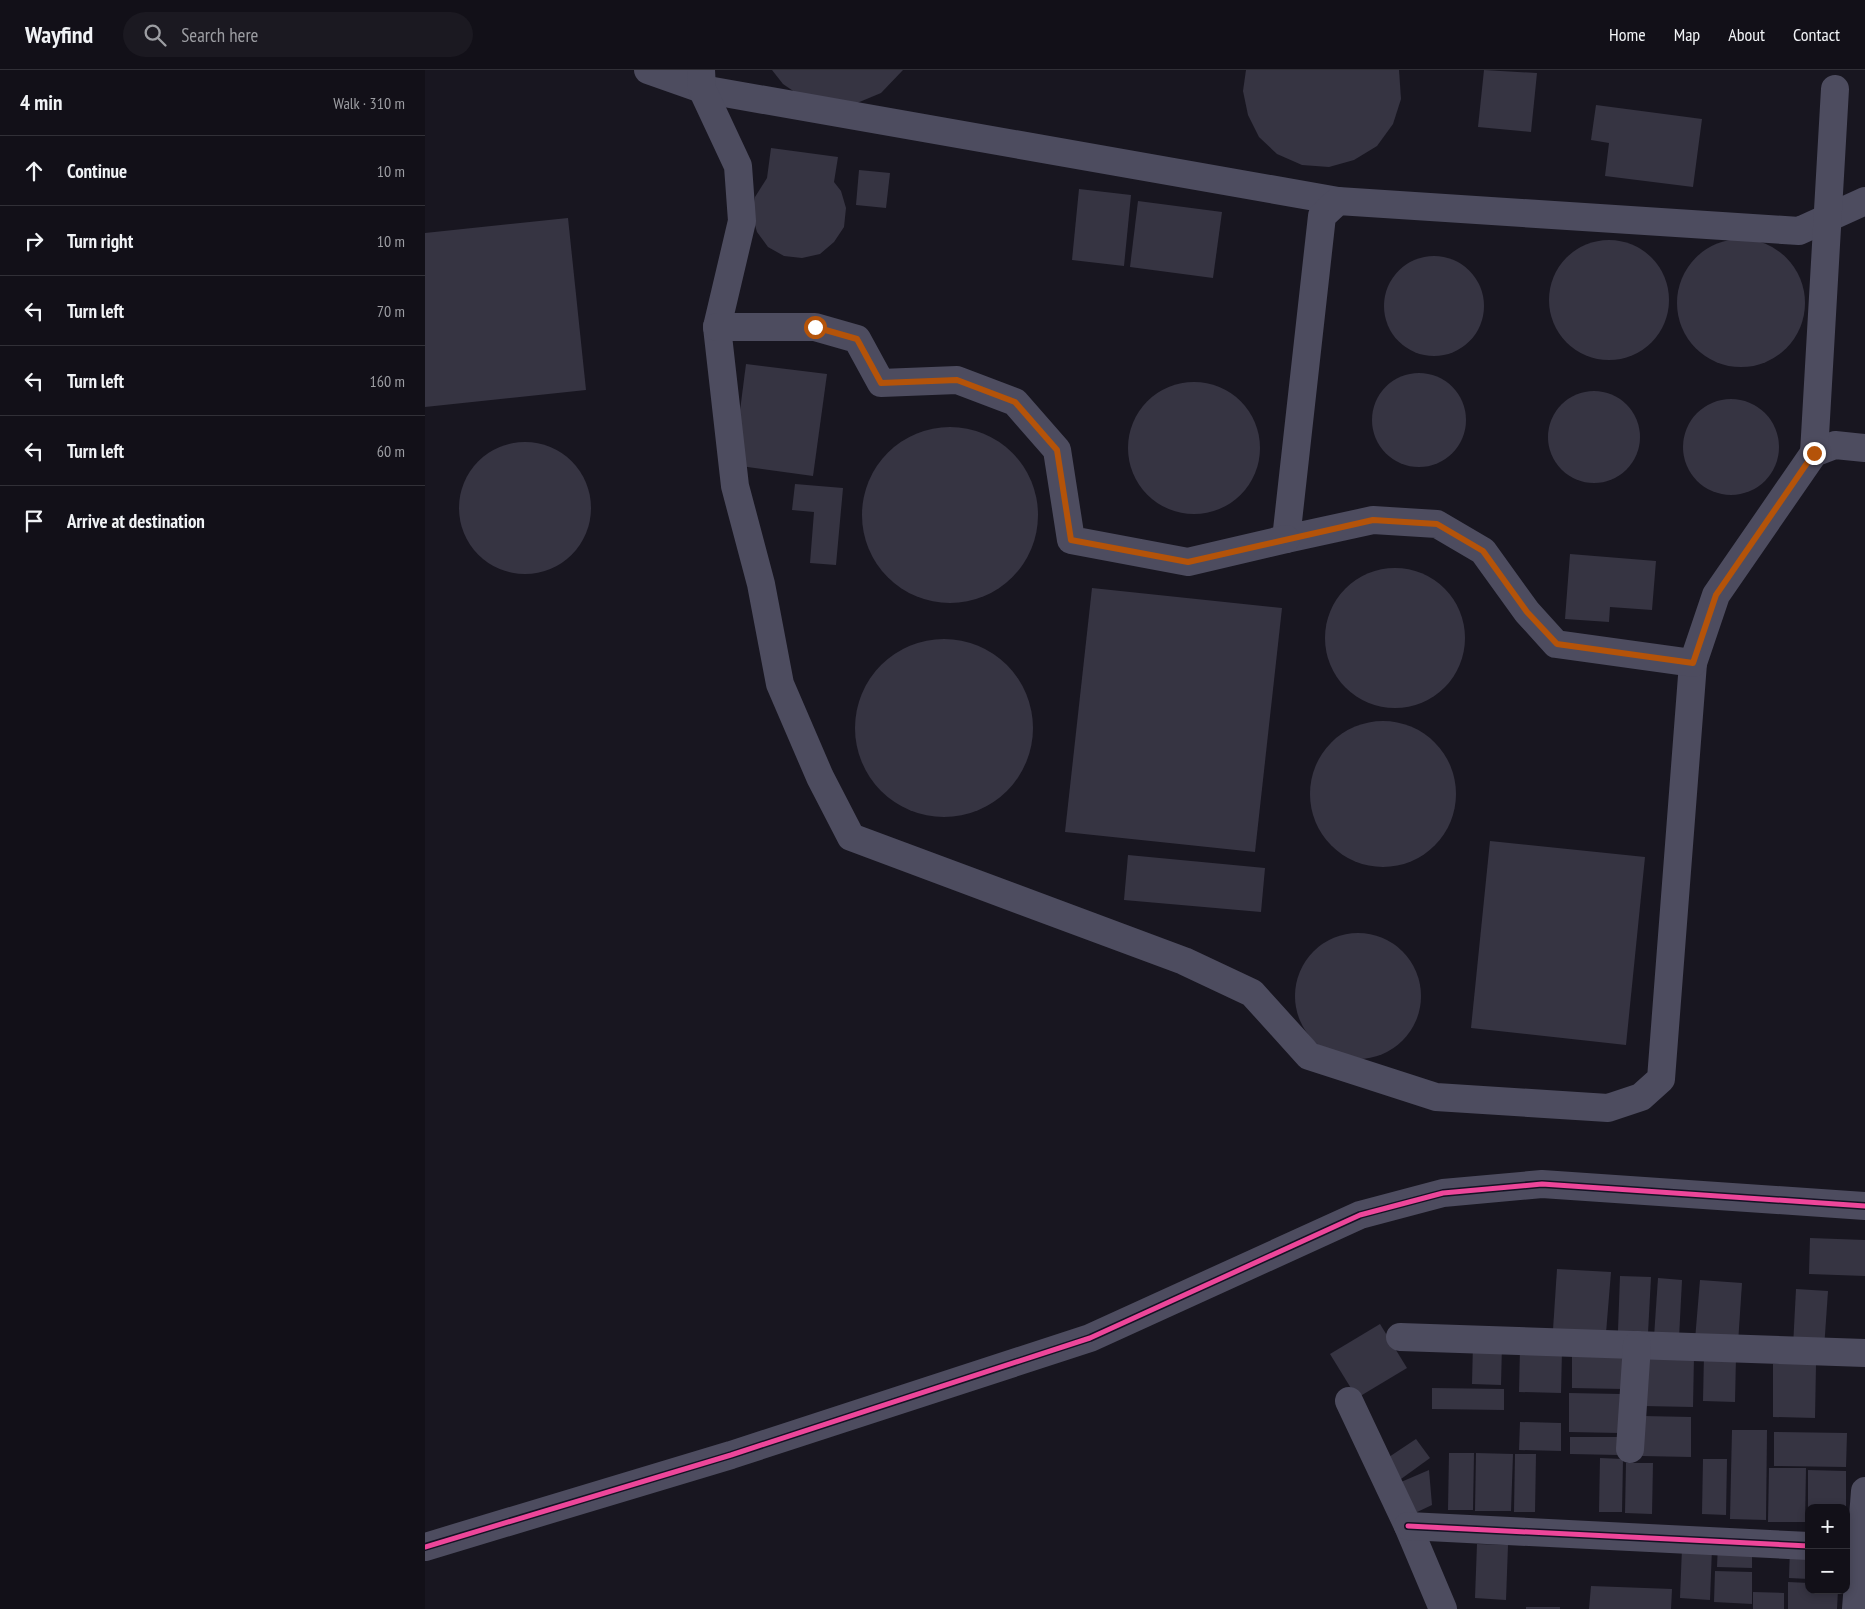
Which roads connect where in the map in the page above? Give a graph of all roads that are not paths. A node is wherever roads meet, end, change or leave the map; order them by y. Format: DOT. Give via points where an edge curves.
graph roads {
  1 [pos="648,70"];
  2 [pos="702,79"];
  3 [pos="1835,89"];
  4 [pos="1338,201"];
  5 [pos="1865,201"];
  6 [pos="1828,218"];
  7 [pos="717,327"];
  8 [pos="1865,448"];
  9 [pos="1814,453"];
  10 [pos="1286,539"];
  11 [pos="1693,663"];
  12 [pos="1865,1206"];
  13 [pos="1400,1337"];
  14 [pos="1637,1345"];
  15 [pos="1865,1352"];
  16 [pos="1349,1402"];
  17 [pos="1630,1449"];
  18 [pos="1865,1491"];
  19 [pos="1408,1526"];
  20 [pos="1805,1546"];
  21 [pos="425,1547"];
  22 [pos="1857,1548"];
  23 [pos="1443,1609"];
  24 [pos="1856,1609"];
  1 -- 2 [label="street"];
  2 -- 4 [label="street"];
  2 -- 7 [label="street" via="738,166 742,221"];
  3 -- 6 [label="street"];
  4 -- 6 [label="street" via="1799,231"];
  4 -- 10 [label="street" via="1322,216"];
  5 -- 6 [label="street"];
  6 -- 9 [label="street"];
  7 -- 10 [label="street" via="815,327 857,339 881,383 957,380 1015,402 1057,450 1071,540 1188,562"];
  7 -- 11 [label="street" via="735,486 761,584 780,684 820,777 851,837 1185,961 1252,993 1309,1056 1436,1097 1608,1108 1641,1097 1661,1079"];
  8 -- 9 [label="street" via="1835,446"];
  9 -- 11 [label="street" via="1716,595"];
  10 -- 11 [label="street" via="1373,520 1437,524 1483,551 1527,612 1557,644"];
  12 -- 21 [label="street" via="1543,1184 1443,1194 1359,1215 1090,1338 731,1455"];
  13 -- 14 [label="street"];
  14 -- 15 [label="street"];
  14 -- 17 [label="street"];
  16 -- 19 [label="street"];
  18 -- 22 [label="street"];
  19 -- 20 [label="street"];
  19 -- 23 [label="street"];
  22 -- 24 [label="street"];
}
